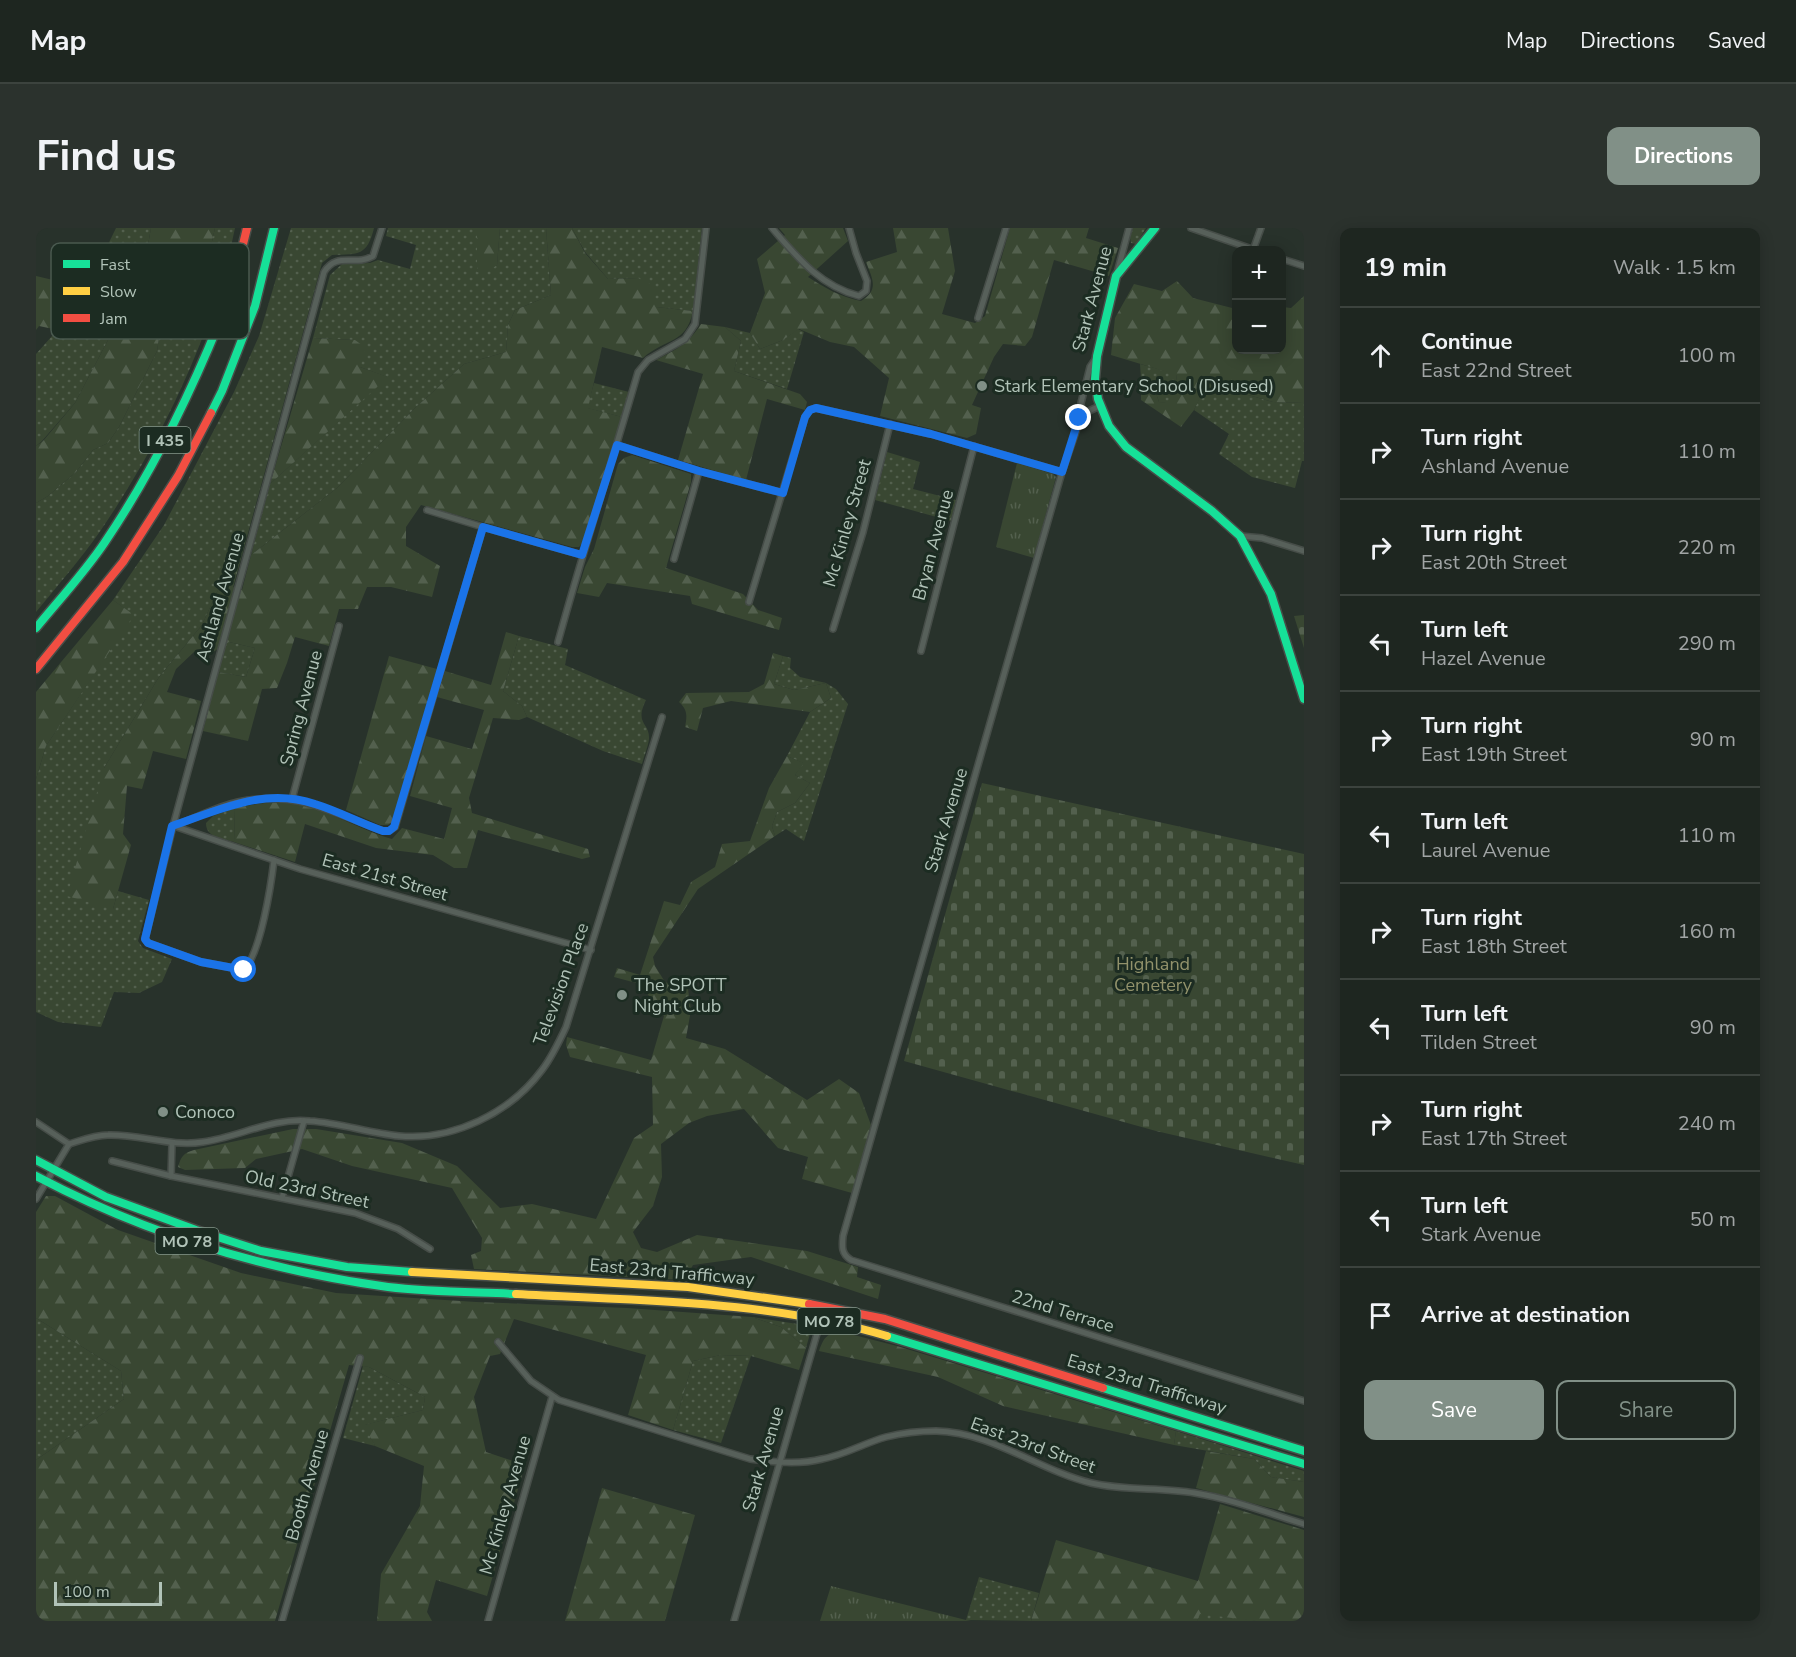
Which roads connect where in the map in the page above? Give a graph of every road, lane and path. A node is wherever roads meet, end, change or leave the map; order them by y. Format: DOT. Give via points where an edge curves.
graph roads {
  1 [pos="247,228"];
  2 [pos="274,228"];
  3 [pos="382,228"];
  4 [pos="706,228"];
  5 [pos="772,228"];
  6 [pos="849,228"];
  7 [pos="1006,228"];
  8 [pos="1129,228"];
  9 [pos="1155,228"];
  10 [pos="1191,228"];
  11 [pos="1261,228"];
  12 [pos="243,243"];
  13 [pos="1243,246"];
  14 [pos="1255,246"];
  15 [pos="1286,261"];
  16 [pos="1304,266"];
  17 [pos="1116,276"];
  18 [pos="978,318"];
  19 [pos="249,321"];
  20 [pos="212,339"];
  21 [pos="242,339"];
  22 [pos="1097,356"];
  23 [pos="1100,406"];
  24 [pos="1082,414"];
  25 [pos="890,424"];
  26 [pos="617,445"];
  27 [pos="974,446"];
  28 [pos="699,471"];
  29 [pos="1062,472"];
  30 [pos="783,493"];
  31 [pos="427,510"];
  32 [pos="483,527"];
  33 [pos="1240,536"];
  34 [pos="1304,551"];
  35 [pos="582,555"];
  36 [pos="674,559"];
  37 [pos="749,602"];
  38 [pos="339,626"];
  39 [pos="36,628"];
  40 [pos="833,629"];
  41 [pos="558,642"];
  42 [pos="921,651"];
  43 [pos="36,669"];
  44 [pos="1304,699"];
  45 [pos="662,717"];
  46 [pos="292,799"];
  47 [pos="172,826"];
  48 [pos="274,860"];
  49 [pos="591,950"];
  50 [pos="304,1121"];
  51 [pos="36,1122"];
  52 [pos="69,1144"];
  53 [pos="172,1144"];
  54 [pos="36,1160"];
  55 [pos="112,1161"];
  56 [pos="52,1170"];
  57 [pos="36,1176"];
  58 [pos="171,1176"];
  59 [pos="46,1182"];
  60 [pos="282,1198"];
  61 [pos="36,1199"];
  62 [pos="843,1236"];
  63 [pos="430,1249"];
  64 [pos="825,1306"];
  65 [pos="821,1319"];
  66 [pos="498,1342"];
  67 [pos="360,1358"];
  68 [pos="552,1397"];
  69 [pos="1304,1401"];
  70 [pos="1304,1451"];
  71 [pos="779,1463"];
  72 [pos="1304,1464"];
  73 [pos="1304,1524"];
  74 [pos="282,1621"];
  75 [pos="488,1621"];
  76 [pos="734,1621"];
  1 -- 12 [label="main road, I 435"];
  2 -- 19 [label="main road, I 435"];
  3 -- 47 [label="street, Ashland Avenue" via="376,250 369,258 334,261 324,272"];
  4 -- 26 [label="street" via="695,324 685,339 648,360 638,372"];
  5 -- 6 [label="street" via="824,282 859,296 866,291 867,280"];
  7 -- 18 [label="street"];
  8 -- 17 [label="street, Stark Avenue"];
  9 -- 17 [label="main road"];
  10 -- 13 [label="street"];
  11 -- 14 [label="street"];
  15 -- 16 [label="street"];
  17 -- 22 [label="main road, Stark Avenue"];
  20 -- 39 [label="main road, I 435" via="140,487 104,544"];
  21 -- 43 [label="main road, I 435" via="222,391 178,476 123,562"];
  22 -- 23 [label="main road" via="1095,379"];
  22 -- 24 [label="street, Stark Avenue" via="1090,367"];
  23 -- 24 [label="street"];
  23 -- 33 [label="main road" via="1109,426 1126,447"];
  24 -- 29 [label="street, Stark Avenue"];
  25 -- 27 [label="street"];
  25 -- 30 [label="street" via="822,408 808,412"];
  25 -- 40 [label="street, Mc Kinley Street"];
  26 -- 28 [label="street"];
  26 -- 35 [label="street"];
  27 -- 29 [label="street"];
  27 -- 42 [label="street, Bryan Avenue"];
  28 -- 30 [label="street"];
  28 -- 36 [label="street"];
  29 -- 62 [label="street, Stark Avenue"];
  30 -- 37 [label="street"];
  31 -- 32 [label="street"];
  32 -- 35 [label="street"];
  32 -- 46 [label="street" via="394,827 381,830 314,803"];
  33 -- 34 [label="street" via="1262,538"];
  33 -- 44 [label="main road" via="1271,594"];
  35 -- 41 [label="street"];
  38 -- 46 [label="street, Spring Avenue"];
  45 -- 49 [label="street, Television Place"];
  46 -- 47 [label="street" via="236,803"];
  47 -- 48 [label="street, East 21st Street"];
  47 -- 48 [label="street, Ashland Avenue" via="145,939 201,962 244,970 248,966 265,915"];
  48 -- 49 [label="street, East 21st Street"];
  49 -- 50 [label="street, Television Place" via="554,1053 526,1089 494,1113 459,1129 419,1137"];
  50 -- 53 [label="street, Television Place" via="270,1124 203,1143"];
  50 -- 60 [label="street"];
  51 -- 52 [label="street"];
  52 -- 53 [label="street, Television Place" via="110,1134"];
  52 -- 56 [label="street"];
  53 -- 58 [label="street"];
  54 -- 56 [label="main road, East 23rd Trafficway / MO 78"];
  55 -- 58 [label="street"];
  56 -- 59 [label="street"];
  56 -- 64 [label="main road, East 23rd Trafficway / MO 78" via="106,1197 195,1230 261,1251 347,1267 688,1287"];
  57 -- 59 [label="main road, East 23rd Trafficway / MO 78"];
  58 -- 60 [label="street, Old 23rd Street"];
  59 -- 61 [label="street"];
  59 -- 65 [label="main road, East 23rd Trafficway / MO 78" via="118,1217 176,1238 241,1258 336,1279 390,1287 724,1306"];
  60 -- 63 [label="street, Old 23rd Street" via="370,1217"];
  62 -- 69 [label="street, 22nd Terrace" via="842,1249 851,1260"];
  64 -- 65 [label="street, Stark Avenue"];
  64 -- 70 [label="main road, East 23rd Trafficway / MO 78" via="885,1318"];
  65 -- 71 [label="street, Stark Avenue"];
  65 -- 72 [label="main road, East 23rd Trafficway / MO 78" via="922,1346"];
  66 -- 68 [label="street, East 23rd Street" via="531,1381"];
  67 -- 74 [label="street, Booth Avenue"];
  68 -- 71 [label="street, East 23rd Street" via="739,1456"];
  68 -- 75 [label="street, Mc Kinley Avenue"];
  71 -- 73 [label="street, East 23rd Street" via="820,1460 886,1437 938,1431 988,1441 1093,1483 1198,1493"];
  71 -- 76 [label="street, Stark Avenue"];
}
